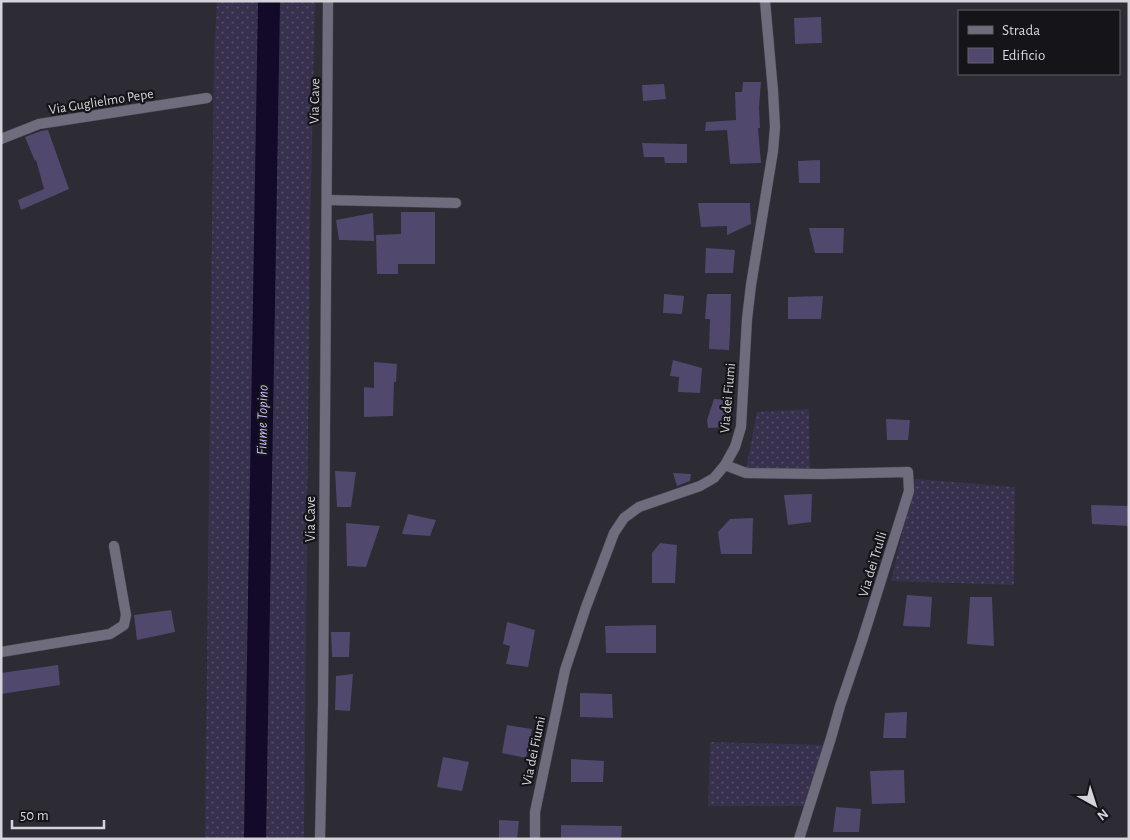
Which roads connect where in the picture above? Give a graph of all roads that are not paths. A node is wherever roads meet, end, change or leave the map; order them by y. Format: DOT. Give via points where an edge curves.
graph roads {
  1 [pos="328,1"];
  2 [pos="765,1"];
  3 [pos="207,98"];
  4 [pos="1,139"];
  5 [pos="327,200"];
  6 [pos="456,203"];
  7 [pos="725,465"];
  8 [pos="114,546"];
  9 [pos="1,652"];
  10 [pos="320,839"];
  11 [pos="535,839"];
  12 [pos="799,839"];
  1 -- 5 [label="street, Via Cave"];
  2 -- 7 [label="street, Via dei Fiumi" via="774,152 751,285 741,427"];
  3 -- 4 [label="street, Via Guglielmo Pepe" via="39,124"];
  5 -- 6 [label="street"];
  5 -- 10 [label="street, Via Cave"];
  7 -- 11 [label="street, Via dei Fiumi" via="714,478 700,486 639,507 624,518 614,534 565,670 535,812"];
  7 -- 12 [label="street, Via dei Trulli" via="746,473 908,472 909,491"];
  8 -- 9 [label="street" via="126,615 124,625 110,634"];
}
